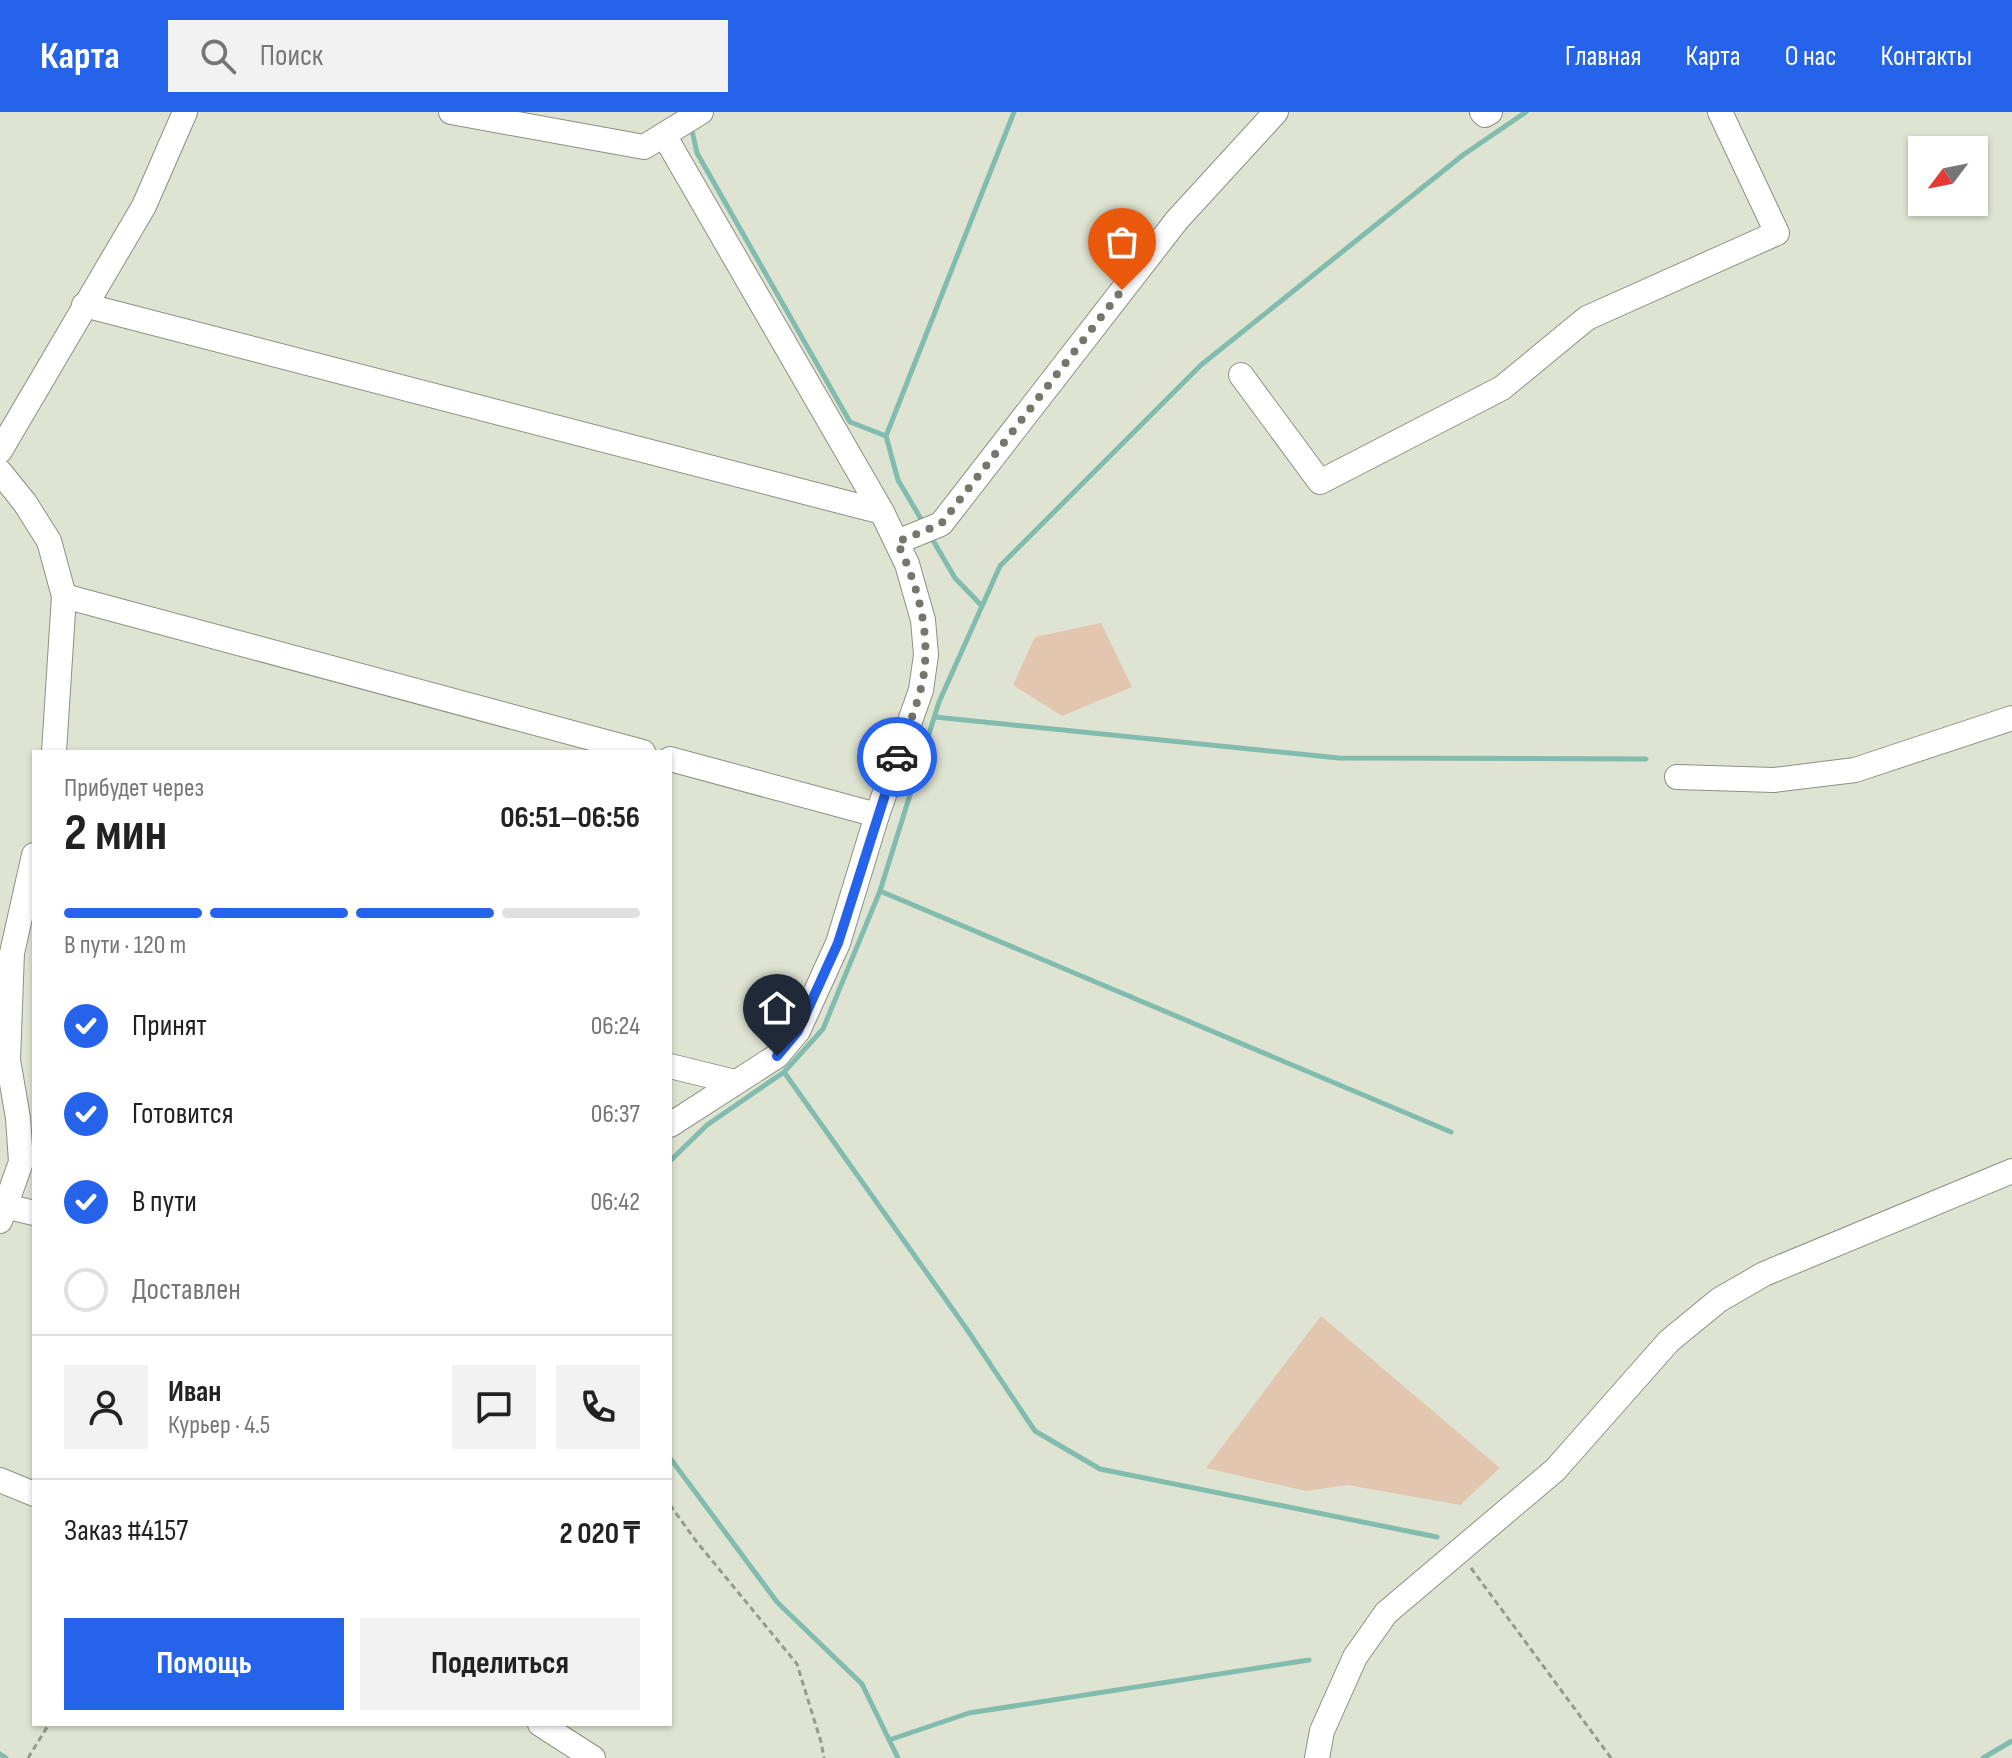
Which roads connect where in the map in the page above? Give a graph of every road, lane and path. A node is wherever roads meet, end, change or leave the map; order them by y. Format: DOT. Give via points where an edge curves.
graph roads {
  1 [pos="185,112"];
  2 [pos="451,112"];
  3 [pos="701,112"];
  4 [pos="1276,112"];
  5 [pos="1482,112"];
  6 [pos="1490,112"];
  7 [pos="1720,112"];
  8 [pos="664,135"];
  9 [pos="84,305"];
  10 [pos="1241,375"];
  11 [pos="0,451"];
  12 [pos="0,472"];
  13 [pos="882,512"];
  14 [pos="897,542"];
  15 [pos="64,596"];
  16 [pos="2012,718"];
  17 [pos="54,750"];
  18 [pos="636,750"];
  19 [pos="672,760"];
  20 [pos="1677,777"];
  21 [pos="877,815"];
  22 [pos="32,874"];
  23 [pos="29,903"];
  24 [pos="672,1066"];
  25 [pos="735,1082"];
  26 [pos="672,1124"];
  27 [pos="2012,1171"];
  28 [pos="3,1213"];
  29 [pos="32,1213"];
  30 [pos="0,1480"];
  31 [pos="32,1493"];
  32 [pos="672,1508"];
  33 [pos="1459,1552"];
  34 [pos="48,1726"];
  35 [pos="543,1726"];
  36 [pos="28,1758"];
  37 [pos="593,1758"];
  38 [pos="824,1758"];
  39 [pos="1317,1758"];
  40 [pos="1611,1758"];
  1 -- 9 [label="street" via="144,206"];
  2 -- 8 [label="street" via="644,147"];
  3 -- 8 [label="street"];
  4 -- 14 [label="street" via="1177,220 941,524"];
  5 -- 6 [label="street"];
  7 -- 10 [label="street" via="1777,233 1587,318 1502,388 1320,482"];
  8 -- 13 [label="street"];
  9 -- 11 [label="street"];
  9 -- 13 [label="street"];
  12 -- 15 [label="street" via="49,541"];
  13 -- 14 [label="street"];
  14 -- 21 [label="street" via="923,620 926,655 921,690"];
  15 -- 17 [label="street"];
  15 -- 18 [label="street"];
  16 -- 20 [label="street" via="1855,770 1774,780"];
  19 -- 21 [label="street"];
  21 -- 25 [label="street" via="838,943 798,1031 777,1056"];
  22 -- 23 [label="street"];
  23 -- 28 [label="street" via="12,953 8,1060 21,1162"];
  24 -- 25 [label="street"];
  25 -- 26 [label="street"];
  27 -- 33 [label="street" via="1764,1274 1719,1300 1669,1341 1555,1470"];
  28 -- 29 [label="street"];
  30 -- 31 [label="street"];
  32 -- 38 [label="path" via="797,1664"];
  33 -- 39 [label="street" via="1386,1613 1355,1657 1322,1731"];
  33 -- 40 [label="path"];
  34 -- 36 [label="path"];
  35 -- 37 [label="street"];
}
